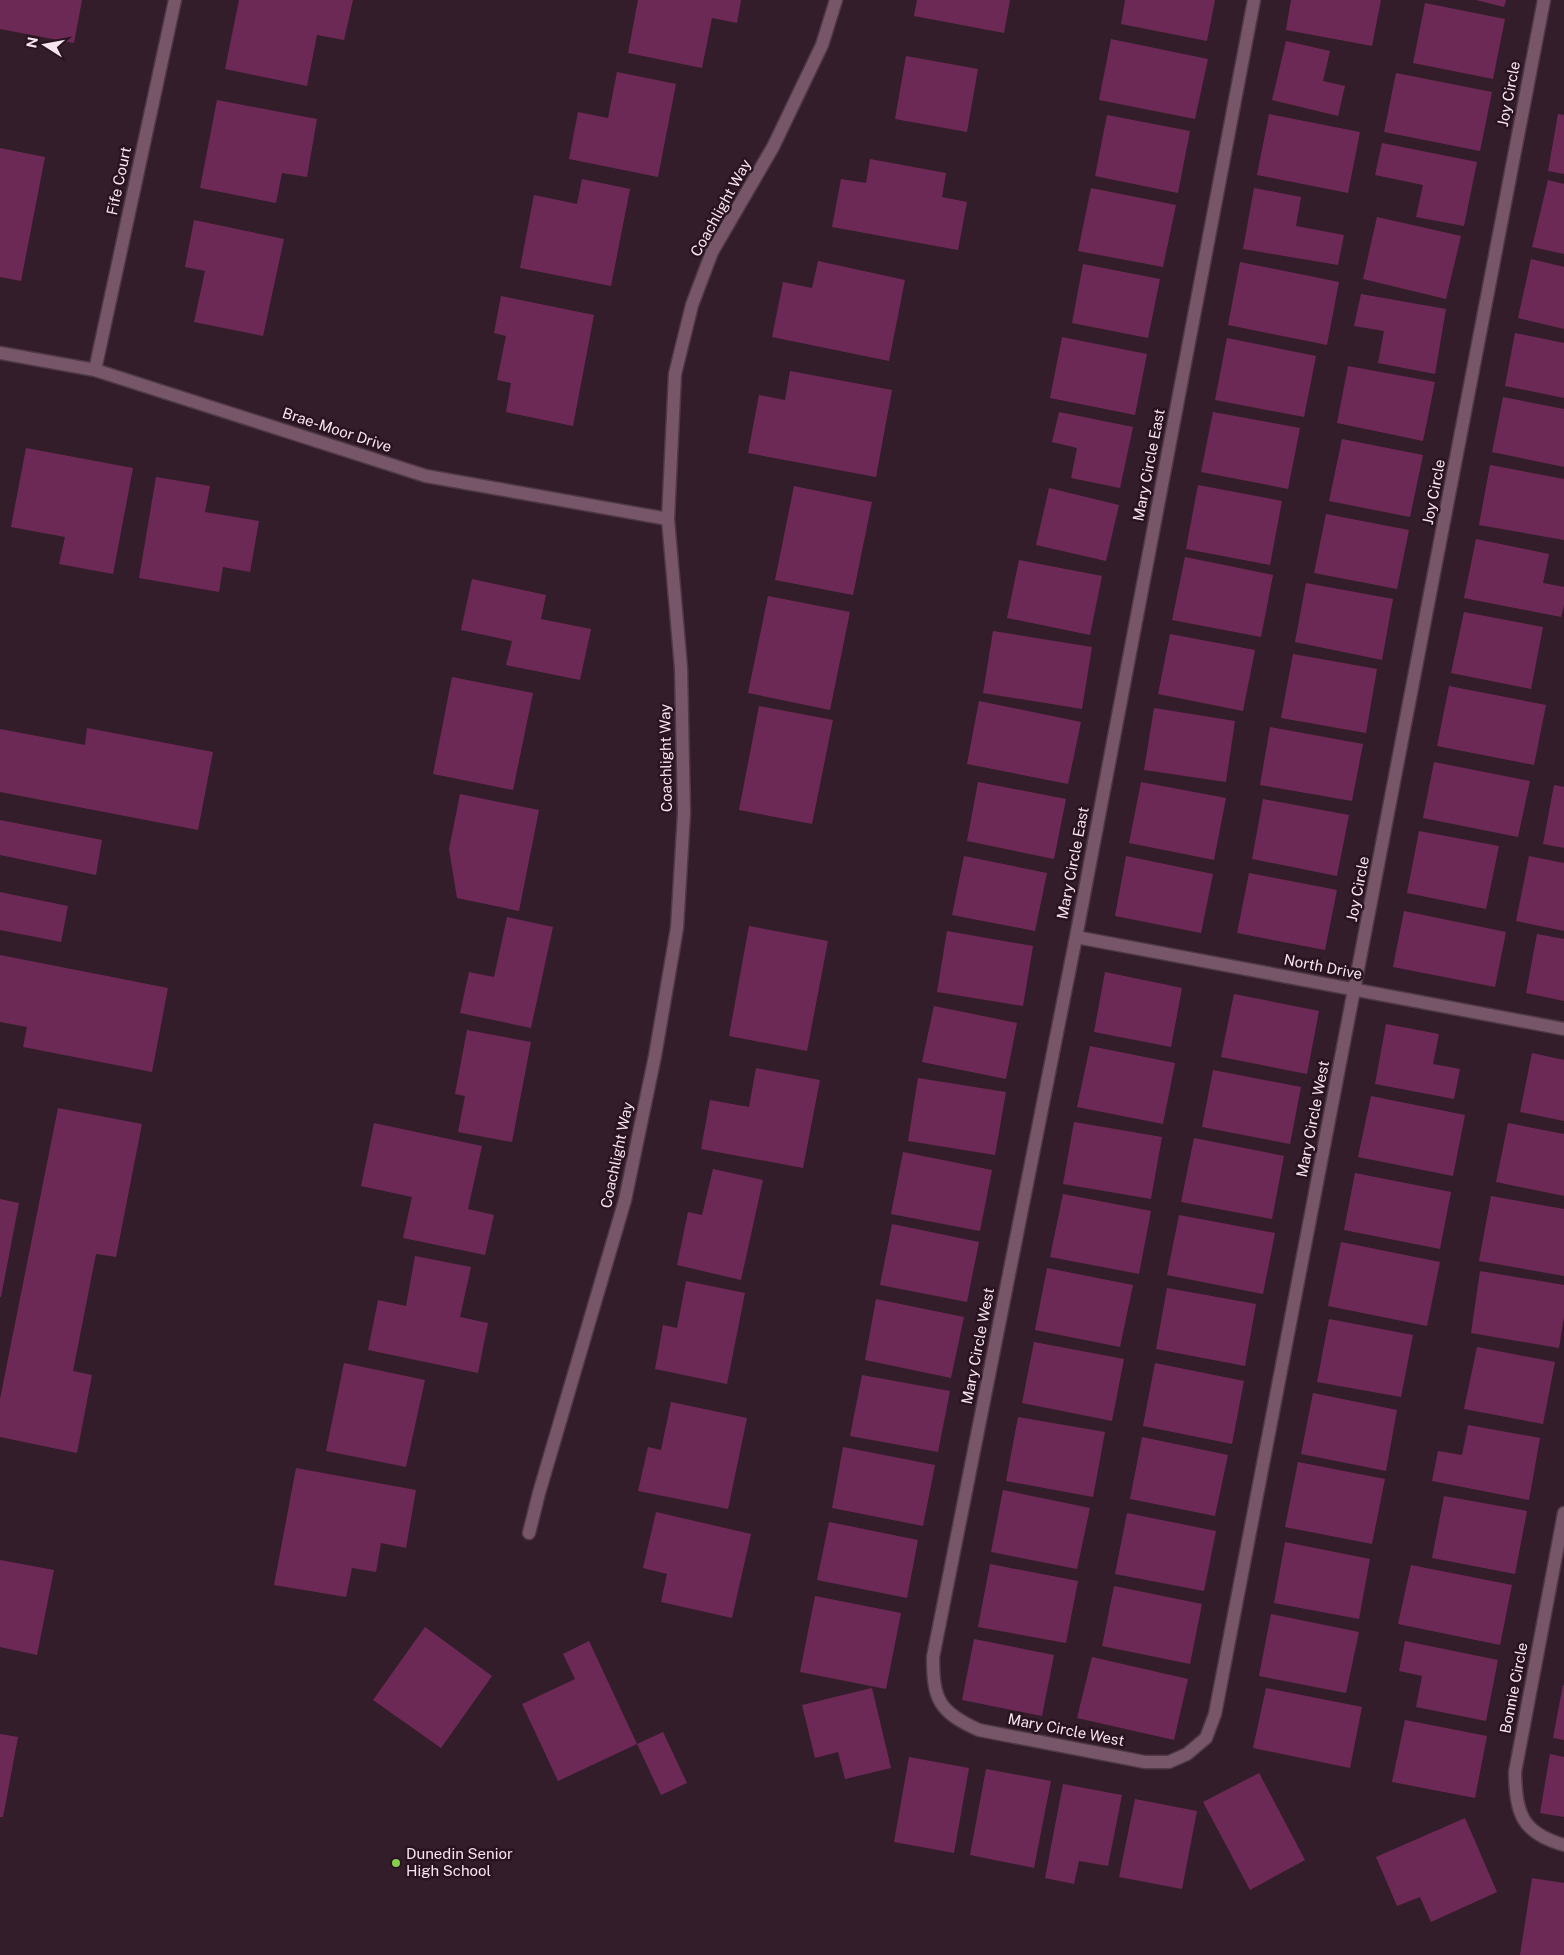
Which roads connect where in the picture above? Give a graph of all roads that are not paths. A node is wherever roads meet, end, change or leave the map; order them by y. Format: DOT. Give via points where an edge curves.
graph roads {
  1 [pos="175,0"];
  2 [pos="836,0"];
  3 [pos="1254,0"];
  4 [pos="1544,0"];
  5 [pos="0,353"];
  6 [pos="95,370"];
  7 [pos="668,519"];
  8 [pos="1076,937"];
  9 [pos="1355,989"];
  10 [pos="1564,1029"];
  11 [pos="1564,1513"];
  12 [pos="529,1533"];
  13 [pos="1564,1845"];
  1 -- 6 [label="street, Fife Court"];
  2 -- 7 [label="street, Coachlight Way" via="822,45 773,147 712,252 692,306 675,374"];
  3 -- 8 [label="street, Mary Circle East"];
  4 -- 9 [label="street, Joy Circle"];
  5 -- 6 [label="street, Brae-Moor Drive"];
  6 -- 7 [label="street, Brae-Moor Drive" via="426,476"];
  7 -- 12 [label="street, Coachlight Way" via="681,668 684,813 677,928 625,1200"];
  8 -- 9 [label="street, North Drive"];
  8 -- 9 [label="street, Mary Circle West" via="933,1657 933,1682 941,1704 958,1721 979,1730 1145,1762 1168,1762 1187,1754 1206,1738 1215,1714"];
  9 -- 10 [label="street, North Drive"];
  11 -- 13 [label="street, Bonnie Circle" via="1514,1772 1522,1819 1540,1837"];
}
